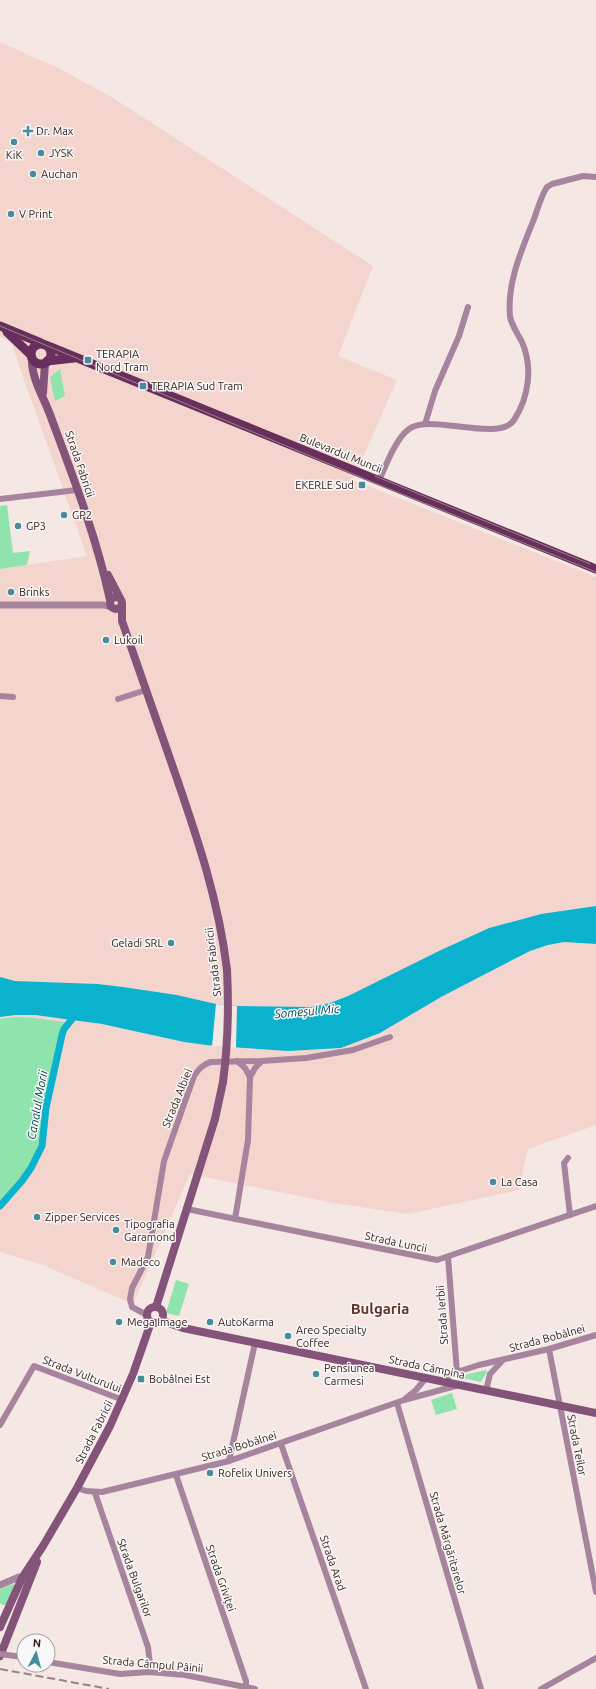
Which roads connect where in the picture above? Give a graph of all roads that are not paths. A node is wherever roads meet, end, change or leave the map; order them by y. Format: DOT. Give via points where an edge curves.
graph roads {
  1 [pos="596,177"];
  2 [pos="468,307"];
  3 [pos="1,326"];
  4 [pos="44,345"];
  5 [pos="32,357"];
  6 [pos="78,358"];
  7 [pos="46,362"];
  8 [pos="42,394"];
  9 [pos="425,424"];
  10 [pos="379,482"];
  11 [pos="77,490"];
  12 [pos="0,499"];
  13 [pos="102,565"];
  14 [pos="596,569"];
  15 [pos="121,602"];
  16 [pos="0,605"];
  17 [pos="110,605"];
  18 [pos="122,619"];
  19 [pos="146,690"];
  20 [pos="0,696"];
  21 [pos="13,697"];
  22 [pos="118,699"];
  23 [pos="390,1037"];
  24 [pos="237,1061"];
  25 [pos="262,1061"];
  26 [pos="250,1077"];
  27 [pos="568,1158"];
  28 [pos="596,1206"];
  29 [pos="187,1209"];
  30 [pos="570,1215"];
  31 [pos="235,1218"];
  32 [pos="448,1257"];
  33 [pos="156,1307"];
  34 [pos="149,1319"];
  35 [pos="161,1320"];
  36 [pos="596,1335"];
  37 [pos="255,1342"];
  38 [pos="549,1348"];
  39 [pos="503,1360"];
  40 [pos="457,1372"];
  41 [pos="426,1378"];
  42 [pos="441,1381"];
  43 [pos="460,1385"];
  44 [pos="486,1391"];
  45 [pos="123,1400"];
  46 [pos="400,1401"];
  47 [pos="560,1406"];
  48 [pos="596,1413"];
  49 [pos="0,1425"];
  50 [pos="281,1444"];
  51 [pos="229,1461"];
  52 [pos="176,1475"];
  53 [pos="77,1488"];
  54 [pos="94,1492"];
  55 [pos="43,1546"];
  56 [pos="22,1578"];
  57 [pos="0,1585"];
  58 [pos="28,1586"];
  59 [pos="596,1592"];
  60 [pos="2,1613"];
  61 [pos="0,1628"];
  62 [pos="0,1655"];
  63 [pos="16,1657"];
  64 [pos="596,1658"];
  65 [pos="56,1663"];
  66 [pos="149,1672"];
  67 [pos="246,1687"];
  68 [pos="255,1689"];
  69 [pos="366,1689"];
  70 [pos="481,1689"];
  71 [pos="541,1689"];
  1 -- 9 [label="street" via="589,176 552,184 544,192 514,270 511,319 524,347 528,374 527,390 514,421 501,428"];
  2 -- 9 [label="street"];
  3 -- 4 [label="main road, Bulevardul Muncii"];
  3 -- 5 [label="main road, Bulevardul Muncii"];
  4 -- 5 [label="main road" via="33,347"];
  4 -- 6 [label="main road, Bulevardul Muncii"];
  4 -- 7 [label="main road" via="50,348 51,355"];
  5 -- 7 [label="main road" via="37,363"];
  5 -- 8 [label="main road, Strada Fabricii" via="36,382"];
  6 -- 7 [label="main road, Bulevardul Muncii"];
  6 -- 10 [label="main road, Bulevardul Muncii"];
  7 -- 8 [label="main road, Strada Fabricii"];
  8 -- 11 [label="main road, Strada Fabricii"];
  9 -- 10 [label="street" via="410,428 402,436"];
  10 -- 14 [label="main road, Bulevardul Muncii"];
  11 -- 12 [label="street"];
  11 -- 13 [label="main road, Strada Fabricii"];
  13 -- 15 [label="main road, Strada Fabricii"];
  13 -- 17 [label="main road, Strada Fabricii"];
  15 -- 17 [label="main road" via="117,609"];
  15 -- 18 [label="main road, Strada Fabricii"];
  16 -- 17 [label="street"];
  17 -- 18 [label="main road, Strada Fabricii"];
  18 -- 19 [label="main road, Strada Fabricii"];
  19 -- 22 [label="street"];
  19 -- 29 [label="main road, Strada Fabricii, bridge" via="209,879 223,938 228,993 223,1082 215,1119"];
  20 -- 21 [label="street"];
  23 -- 25 [label="street, Strada Albiei" via="340,1053 295,1060"];
  24 -- 25 [label="street, Strada Albiei"];
  24 -- 26 [label="street"];
  24 -- 34 [label="street, Strada Albiei" via="207,1063 198,1069 170,1141 164,1161 148,1257 130,1295 132,1307"];
  25 -- 26 [label="street"];
  26 -- 31 [label="street" via="247,1147"];
  27 -- 30 [label="street" via="564,1163"];
  28 -- 30 [label="street, Strada Luncii"];
  29 -- 31 [label="street, Strada Luncii"];
  29 -- 33 [label="main road, Strada Fabricii"];
  30 -- 32 [label="street, Strada Luncii"];
  31 -- 32 [label="street, Strada Luncii" via="432,1260"];
  32 -- 40 [label="street, Strada Ierbii"];
  33 -- 34 [label="main road" via="150,1309"];
  33 -- 35 [label="main road" via="163,1315"];
  34 -- 35 [label="main road" via="156,1323"];
  34 -- 45 [label="main road, Strada Fabricii"];
  35 -- 37 [label="main road, Strada Câmpina" via="173,1325"];
  36 -- 38 [label="street, Strada Bobâlnei"];
  37 -- 41 [label="main road, Strada Câmpina"];
  37 -- 51 [label="street"];
  38 -- 39 [label="street, Strada Bobâlnei"];
  38 -- 47 [label="street, Strada Teilor"];
  39 -- 40 [label="street, Strada Bobâlnei" via="479,1364"];
  39 -- 44 [label="street, Strada Bobâlnei" via="490,1374"];
  40 -- 42 [label="street, Strada Bobâlnei"];
  41 -- 42 [label="main road, Strada Câmpina"];
  41 -- 46 [label="street, Strada Bobâlnei" via="416,1390"];
  42 -- 43 [label="main road, Strada Câmpina"];
  43 -- 44 [label="main road, Strada Câmpina"];
  43 -- 46 [label="street, Strada Bobâlnei"];
  44 -- 47 [label="main road, Strada Câmpina"];
  45 -- 49 [label="street, Strada Vulturului" via="34,1366"];
  45 -- 53 [label="main road, Strada Fabricii"];
  46 -- 50 [label="street, Strada Bobâlnei"];
  46 -- 70 [label="street, Strada Mărgăritarelor"];
  47 -- 48 [label="main road, Strada Câmpina"];
  47 -- 59 [label="street, Strada Teilor"];
  50 -- 51 [label="street, Strada Bobâlnei"];
  50 -- 69 [label="street, Strada Arad"];
  51 -- 52 [label="street, Strada Bobâlnei"];
  52 -- 54 [label="street, Strada Bobâlnei"];
  52 -- 67 [label="street, Strada Griviței"];
  53 -- 54 [label="street, Strada Bobâlnei"];
  53 -- 55 [label="main road, Strada Fabricii"];
  54 -- 66 [label="street, Strada Bulgarilor" via="146,1640 150,1656"];
  55 -- 56 [label="main road, Strada Fabricii"];
  55 -- 58 [label="main road, Strada Fabricii"];
  56 -- 57 [label="street"];
  56 -- 58 [label="street"];
  56 -- 60 [label="main road, Strada Fabricii"];
  58 -- 62 [label="main road, Strada Fabricii"];
  60 -- 61 [label="main road, Strada Fabricii"];
  62 -- 63 [label="street, bridge"];
  64 -- 71 [label="street"];
  65 -- 66 [label="street, Strada Câmpul Pâinii" via="120,1674"];
  66 -- 67 [label="street, Strada Câmpul Pâinii" via="185,1675"];
  67 -- 68 [label="street, Strada Câmpul Pâinii"];
}
